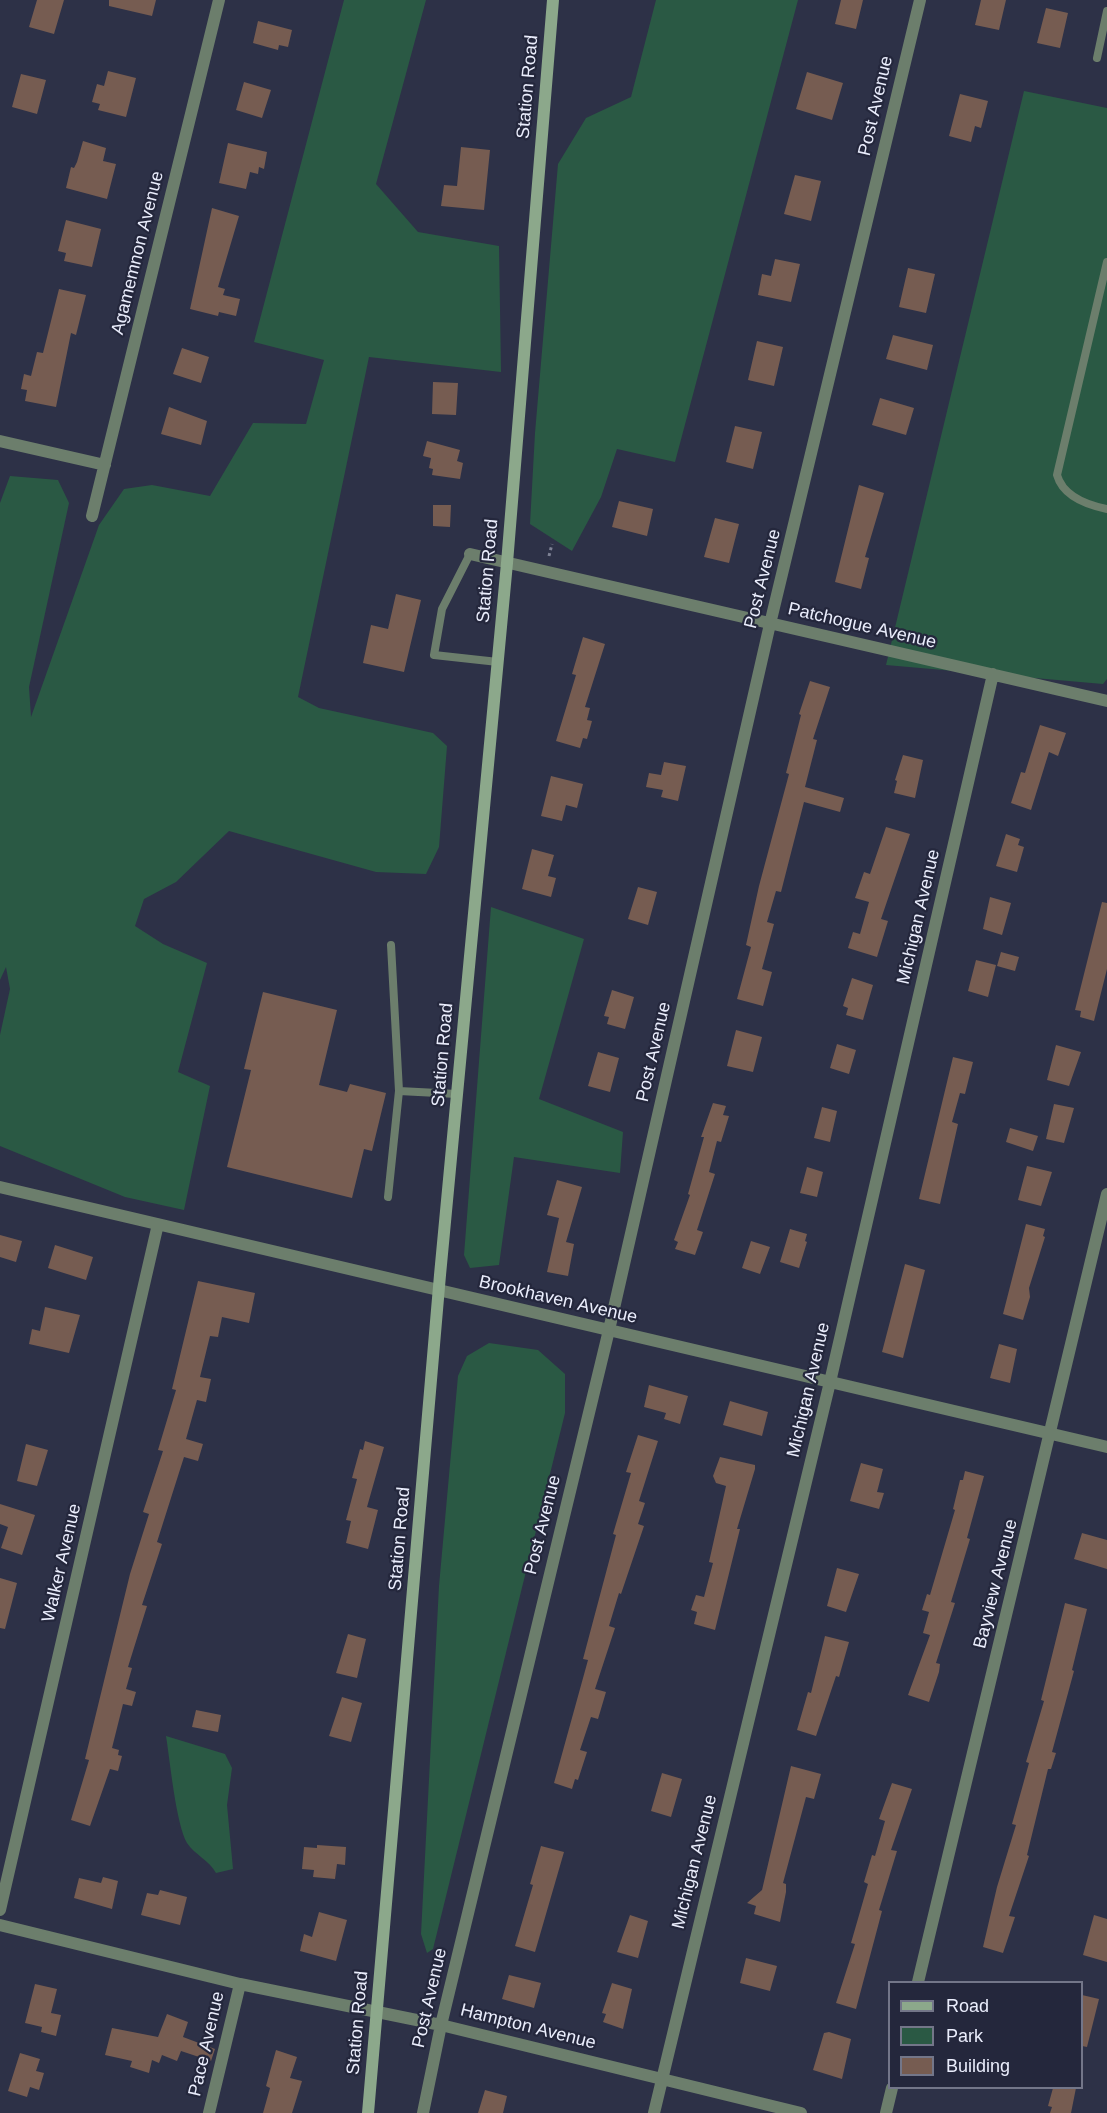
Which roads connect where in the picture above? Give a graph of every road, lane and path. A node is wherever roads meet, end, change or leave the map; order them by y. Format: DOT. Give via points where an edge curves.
graph roads {
  1 [pos="219,0"];
  2 [pos="553,0"];
  3 [pos="920,0"];
  4 [pos="1107,12"];
  5 [pos="1097,58"];
  6 [pos="1107,262"];
  7 [pos="0,441"];
  8 [pos="105,465"];
  9 [pos="1107,510"];
  10 [pos="92,516"];
  11 [pos="470,554"];
  12 [pos="507,563"];
  13 [pos="770,624"];
  14 [pos="498,662"];
  15 [pos="993,674"];
  16 [pos="1107,701"];
  17 [pos="391,945"];
  18 [pos="399,1091"];
  19 [pos="458,1094"];
  20 [pos="0,1187"];
  21 [pos="1107,1194"];
  22 [pos="388,1197"];
  23 [pos="158,1224"];
  24 [pos="439,1290"];
  25 [pos="609,1330"];
  26 [pos="830,1382"];
  27 [pos="1050,1434"];
  28 [pos="1107,1447"];
  29 [pos="0,1910"];
  30 [pos="0,1925"];
  31 [pos="918,1981"];
  32 [pos="240,1984"];
  33 [pos="378,2012"];
  34 [pos="441,2025"];
  35 [pos="662,2079"];
  36 [pos="892,2089"];
  37 [pos="209,2113"];
  38 [pos="368,2113"];
  39 [pos="423,2113"];
  40 [pos="654,2113"];
  41 [pos="801,2113"];
  42 [pos="886,2113"];
  1 -- 8 [label="street, Agamemnon Avenue"];
  2 -- 12 [label="main road, Station Road"];
  3 -- 13 [label="street, Post Avenue"];
  4 -- 5 [label="lane"];
  6 -- 9 [label="lane" via="1057,475 1060,486 1072,496"];
  7 -- 8 [label="street"];
  8 -- 10 [label="street, Agamemnon Avenue"];
  11 -- 12 [label="street, Patchogue Avenue"];
  11 -- 14 [label="lane" via="442,609 434,655"];
  12 -- 13 [label="street, Patchogue Avenue"];
  12 -- 14 [label="main road, Station Road"];
  13 -- 15 [label="street, Patchogue Avenue"];
  13 -- 25 [label="street, Post Avenue"];
  14 -- 19 [label="main road, Station Road"];
  15 -- 16 [label="street, Patchogue Avenue"];
  15 -- 26 [label="street, Michigan Avenue"];
  17 -- 18 [label="lane"];
  18 -- 19 [label="lane"];
  18 -- 22 [label="lane"];
  19 -- 24 [label="main road, Station Road"];
  20 -- 23 [label="street, Brookhaven Avenue"];
  21 -- 27 [label="street, Bayview Avenue"];
  23 -- 24 [label="street, Brookhaven Avenue"];
  23 -- 29 [label="street, Walker Avenue"];
  24 -- 25 [label="street, Brookhaven Avenue"];
  24 -- 33 [label="main road, Station Road"];
  25 -- 26 [label="street, Brookhaven Avenue"];
  25 -- 34 [label="street, Post Avenue"];
  26 -- 27 [label="street, Brookhaven Avenue"];
  26 -- 35 [label="street, Michigan Avenue"];
  27 -- 28 [label="street, Brookhaven Avenue"];
  27 -- 31 [label="street, Bayview Avenue"];
  30 -- 32 [label="street, Hampton Avenue"];
  32 -- 33 [label="street, Hampton Avenue"];
  32 -- 37 [label="street, Pace Avenue"];
  33 -- 34 [label="street, Hampton Avenue"];
  33 -- 38 [label="main road, Station Road"];
  34 -- 35 [label="street, Hampton Avenue"];
  34 -- 39 [label="street, Post Avenue"];
  35 -- 40 [label="street, Michigan Avenue"];
  35 -- 41 [label="street, Hampton Avenue"];
  36 -- 42 [label="street"];
}
